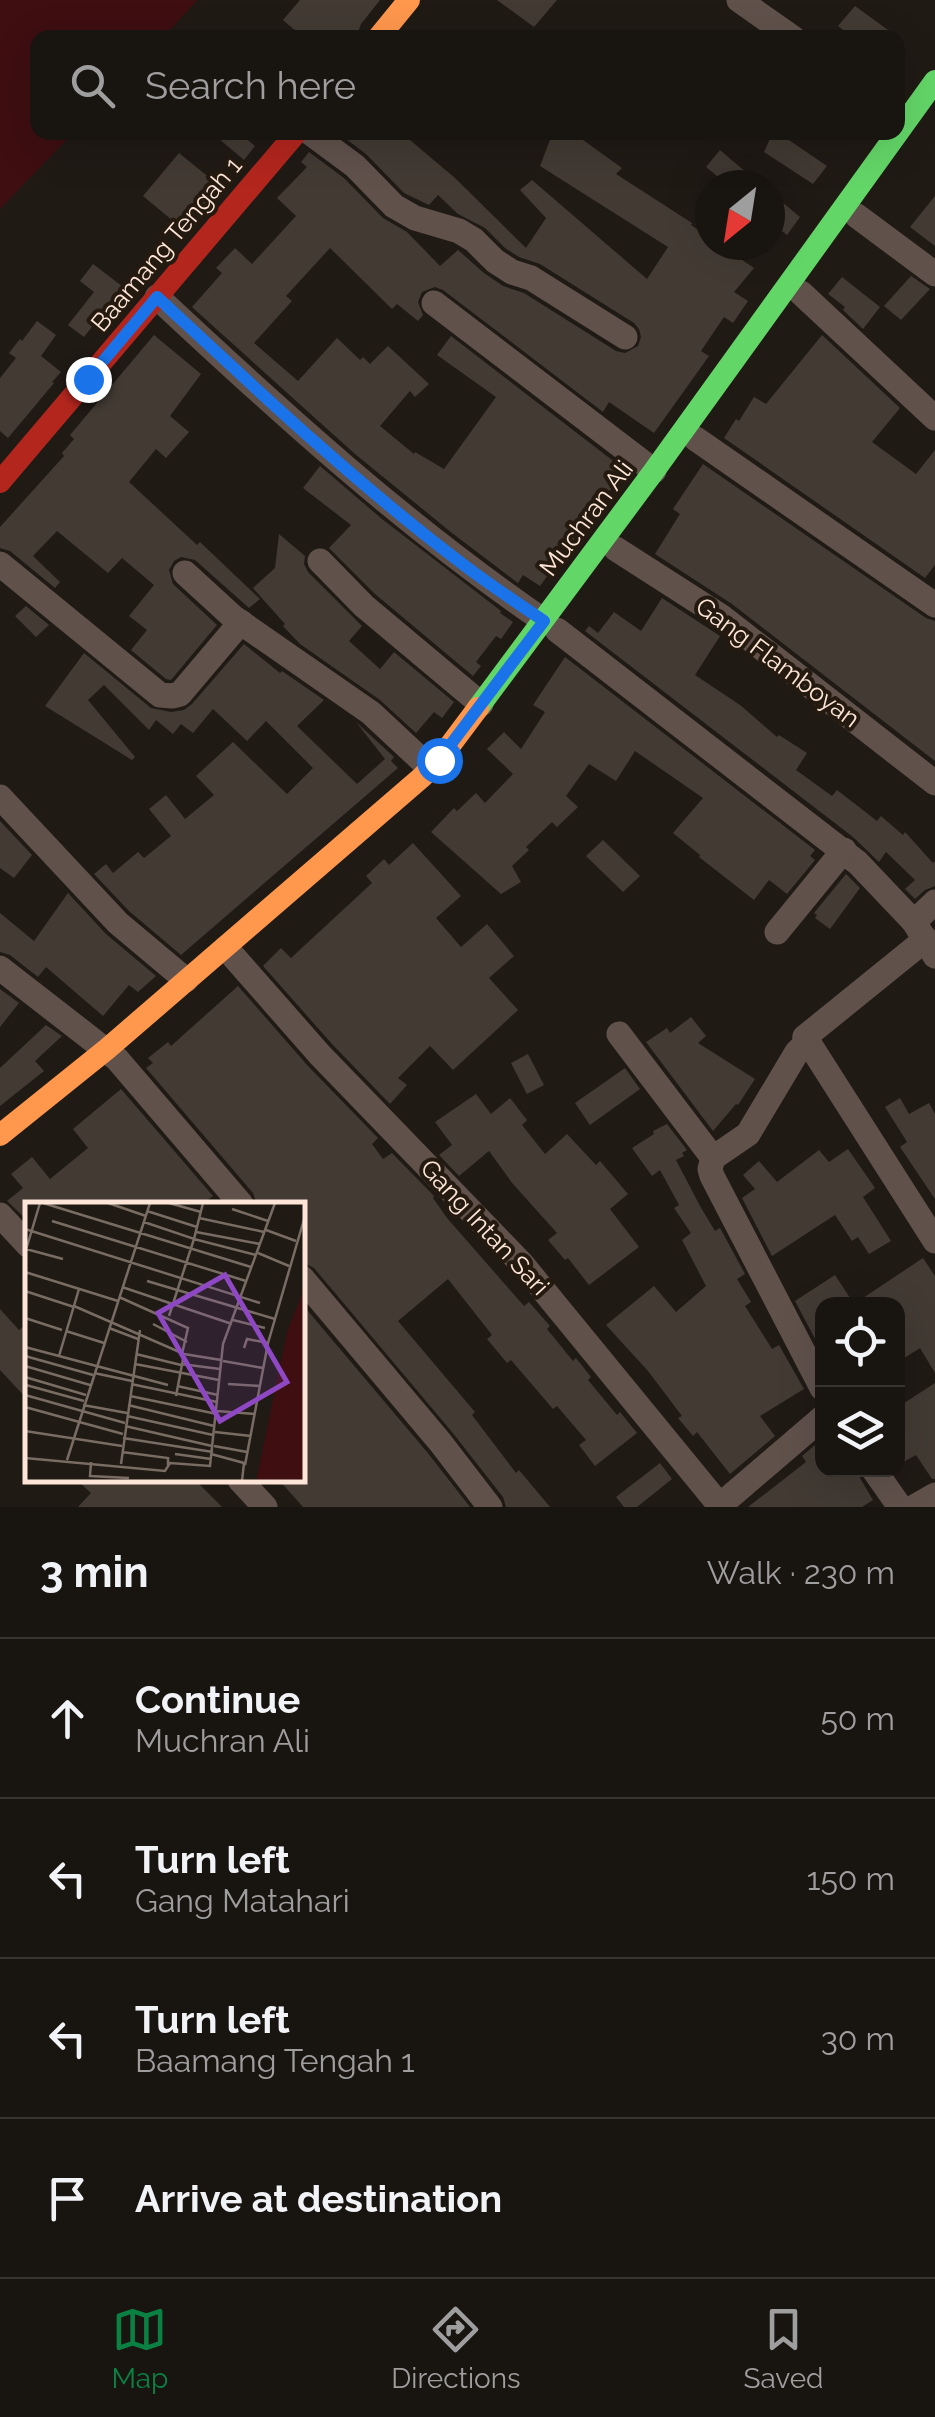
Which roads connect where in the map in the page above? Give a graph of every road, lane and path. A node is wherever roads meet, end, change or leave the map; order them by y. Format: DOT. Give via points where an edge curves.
graph roads {
  1 [pos="410,0"];
  2 [pos="738,0"];
  3 [pos="385,30"];
  4 [pos="781,30"];
  5 [pos="934,93"];
  6 [pos="905,113"];
  7 [pos="905,139"];
  8 [pos="290,140"];
  9 [pos="319,140"];
  10 [pos="885,140"];
  11 [pos="904,140"];
  12 [pos="856,216"];
  13 [pos="935,274"];
  14 [pos="801,293"];
  15 [pos="157,297"];
  16 [pos="434,304"];
  17 [pos="626,337"];
  18 [pos="935,418"];
  19 [pos="696,439"];
  20 [pos="654,472"];
  21 [pos="0,482"];
  22 [pos="616,548"];
  23 [pos="320,561"];
  24 [pos="0,564"];
  25 [pos="186,573"];
  26 [pos="935,605"];
  27 [pos="241,622"];
  28 [pos="550,626"];
  29 [pos="481,704"];
  30 [pos="431,769"];
  31 [pos="935,782"];
  32 [pos="0,798"];
  33 [pos="426,803"];
  34 [pos="386,838"];
  35 [pos="844,850"];
  36 [pos="935,902"];
  37 [pos="777,932"];
  38 [pos="925,939"];
  39 [pos="230,954"];
  40 [pos="0,968"];
  41 [pos="186,980"];
  42 [pos="620,1034"];
  43 [pos="805,1037"];
  44 [pos="112,1054"];
  45 [pos="35,1116"];
  46 [pos="0,1135"];
  47 [pos="0,1156"];
  48 [pos="714,1158"];
  49 [pos="239,1202"];
  50 [pos="0,1214"];
  51 [pos="935,1240"];
  52 [pos="25,1242"];
  53 [pos="305,1282"];
  54 [pos="821,1387"];
  55 [pos="815,1424"];
  56 [pos="879,1477"];
  57 [pos="242,1482"];
  58 [pos="935,1495"];
  59 [pos="720,1506"];
  60 [pos="265,1507"];
  61 [pos="490,1507"];
  62 [pos="900,1507"];
  63 [pos="914,1507"];
  1 -- 3 [label="street"];
  2 -- 4 [label="street"];
  5 -- 6 [label="street, Muchran Ali"];
  5 -- 7 [label="street, Muchran Ali"];
  8 -- 15 [label="street, Baamang Tengah 1"];
  9 -- 17 [label="street" via="394,206 459,231 512,272"];
  10 -- 20 [label="street, Muchran Ali"];
  11 -- 12 [label="street, Muchran Ali"];
  12 -- 13 [label="street"];
  12 -- 14 [label="street, Muchran Ali"];
  14 -- 18 [label="street"];
  14 -- 19 [label="street, Muchran Ali"];
  15 -- 21 [label="street, Baamang Tengah 1"];
  15 -- 28 [label="street" via="405,518"];
  16 -- 20 [label="street"];
  19 -- 22 [label="street, Muchran Ali"];
  19 -- 26 [label="street"];
  20 -- 28 [label="street, Muchran Ali"];
  22 -- 28 [label="street, Muchran Ali"];
  22 -- 31 [label="street, Gang Flamboyan" via="722,617"];
  23 -- 29 [label="street"];
  24 -- 27 [label="street" via="160,695 180,694"];
  25 -- 27 [label="street"];
  27 -- 30 [label="street" via="372,712"];
  28 -- 29 [label="street, Muchran Ali"];
  28 -- 33 [label="street, Muchran Ali" via="450,778"];
  28 -- 35 [label="street"];
  29 -- 30 [label="street, Muchran Ali"];
  30 -- 39 [label="street, Muchran Ali"];
  32 -- 41 [label="street" via="118,923"];
  34 -- 39 [label="street, Muchran Ali"];
  35 -- 37 [label="street"];
  35 -- 38 [label="street"];
  36 -- 38 [label="street"];
  38 -- 43 [label="street"];
  39 -- 41 [label="street, Muchran Ali"];
  39 -- 44 [label="street, Muchran Ali"];
  39 -- 59 [label="street, Gang Intan Sari" via="522,1264"];
  40 -- 44 [label="street"];
  41 -- 44 [label="street, Muchran Ali"];
  42 -- 48 [label="street"];
  43 -- 48 [label="street" via="748,1134"];
  43 -- 51 [label="street"];
  44 -- 45 [label="street, Muchran Ali"];
  44 -- 49 [label="street"];
  45 -- 46 [label="street, Muchran Ali"];
  45 -- 47 [label="street, Muchran Ali"];
  48 -- 54 [label="street" via="712,1176"];
  50 -- 52 [label="street"];
  53 -- 61 [label="street"];
  55 -- 59 [label="street"];
  56 -- 62 [label="street"];
  57 -- 60 [label="street"];
  58 -- 63 [label="street"];
}
